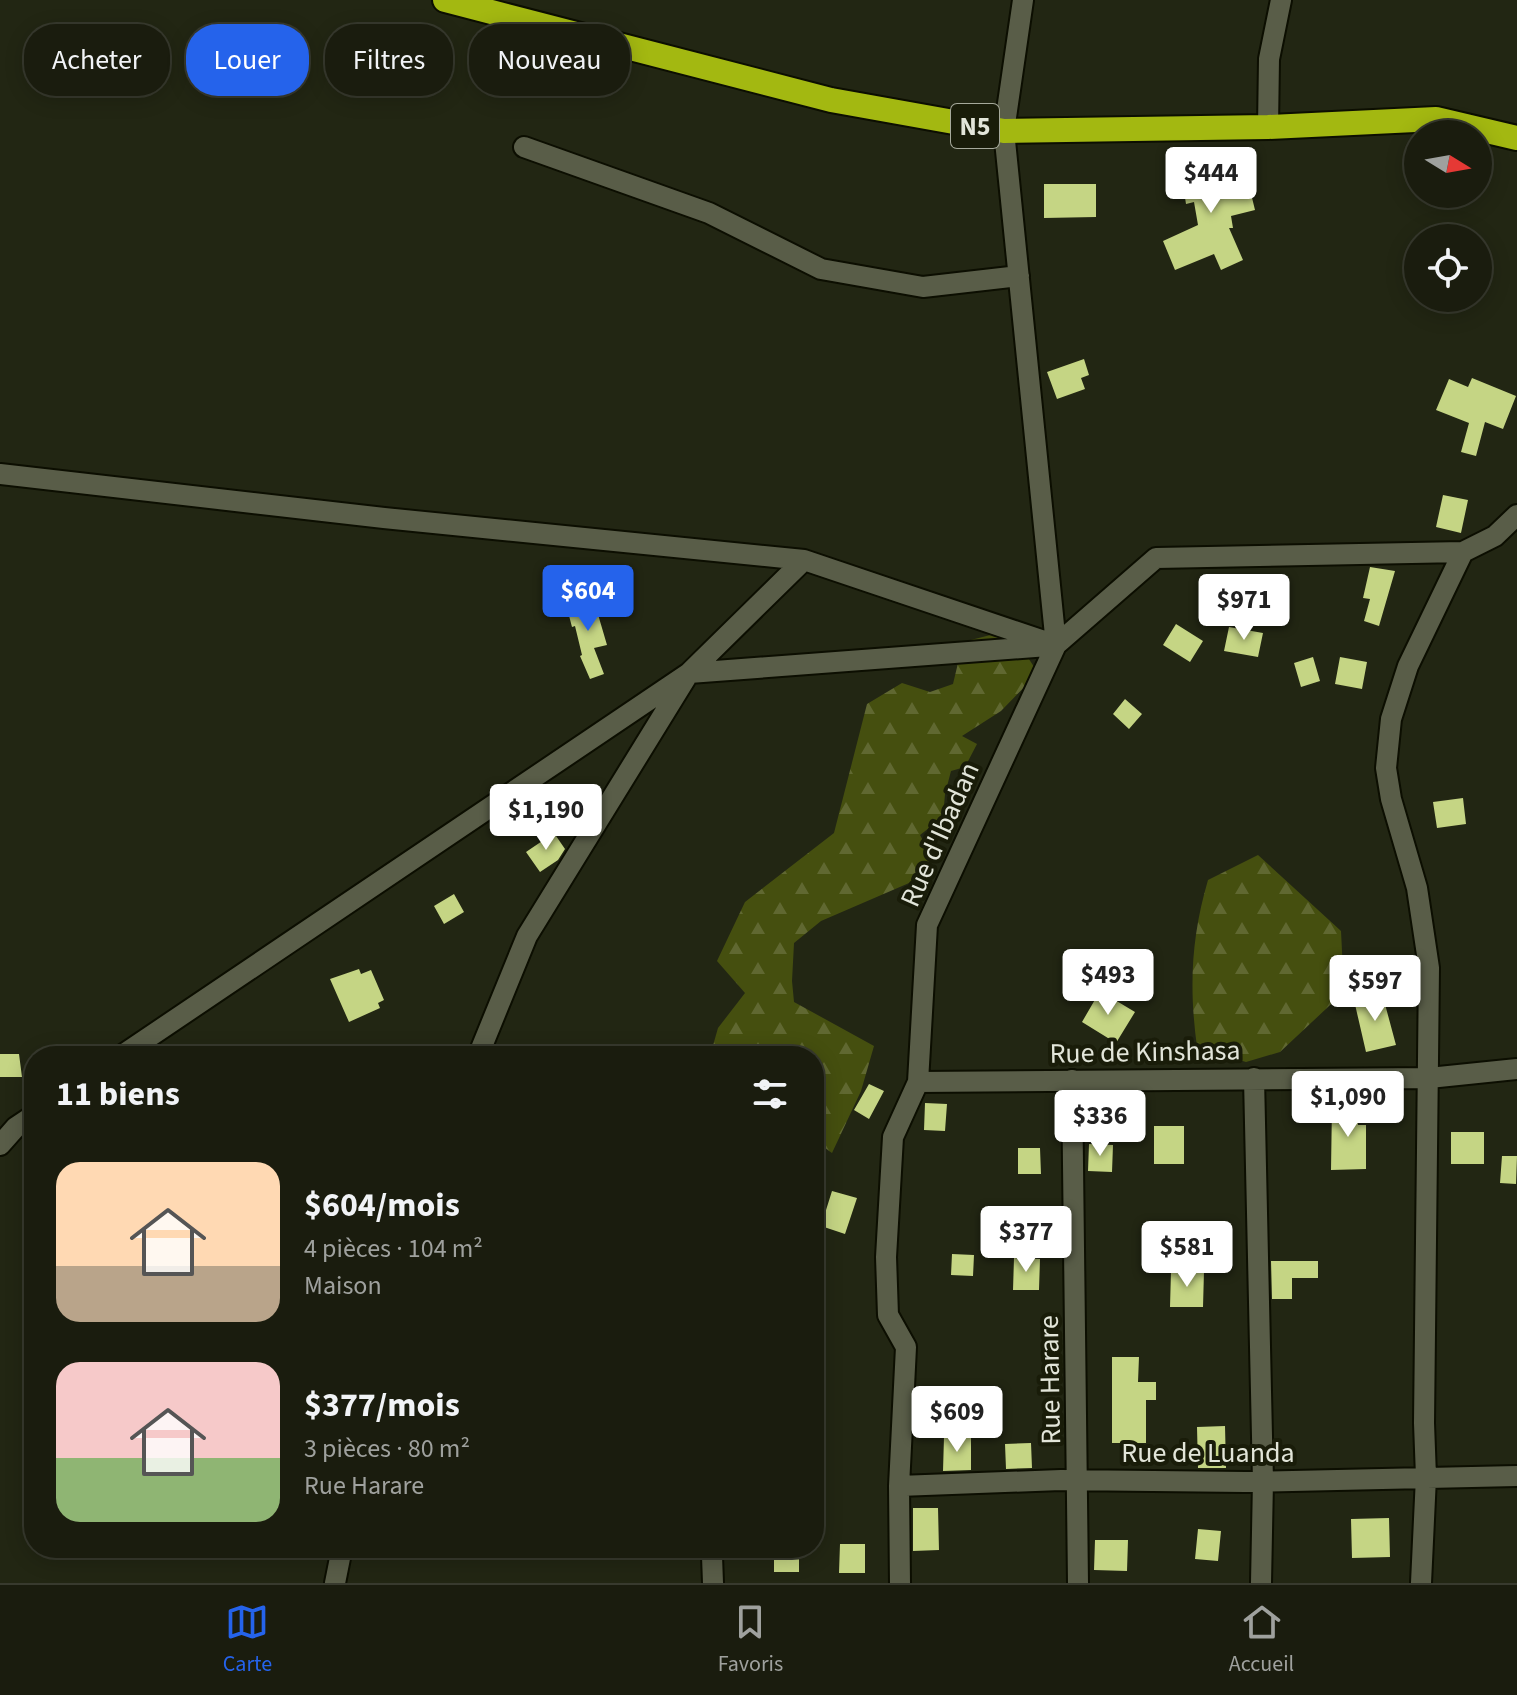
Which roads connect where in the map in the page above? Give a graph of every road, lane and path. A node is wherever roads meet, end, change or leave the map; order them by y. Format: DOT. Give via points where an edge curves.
graph roads {
  1 [pos="1023,0"];
  2 [pos="1281,0"];
  3 [pos="452,1"];
  4 [pos="1268,127"];
  5 [pos="1004,131"];
  6 [pos="1517,138"];
  7 [pos="524,147"];
  8 [pos="1019,276"];
  9 [pos="0,474"];
  10 [pos="1517,515"];
  11 [pos="1463,552"];
  12 [pos="804,560"];
  13 [pos="1056,645"];
  14 [pos="689,673"];
  15 [pos="136,1046"];
  16 [pos="482,1046"];
  17 [pos="1517,1069"];
  18 [pos="1254,1078"];
  19 [pos="1429,1078"];
  20 [pos="1072,1080"];
  21 [pos="918,1082"];
  22 [pos="8,1128"];
  23 [pos="0,1145"];
  24 [pos="1517,1476"];
  25 [pos="1426,1477"];
  26 [pos="1078,1480"];
  27 [pos="1263,1481"];
  28 [pos="899,1486"];
  29 [pos="340,1558"];
  30 [pos="712,1558"];
  31 [pos="335,1583"];
  32 [pos="713,1583"];
  33 [pos="900,1583"];
  34 [pos="1078,1583"];
  35 [pos="1261,1583"];
  36 [pos="1421,1583"];
  1 -- 5 [label="street"];
  2 -- 4 [label="street" via="1269,59"];
  3 -- 5 [label="highway, N5" via="831,100"];
  4 -- 5 [label="highway, N5"];
  4 -- 6 [label="highway, N5" via="1436,119"];
  5 -- 8 [label="street"];
  7 -- 8 [label="street" via="709,213 821,269 923,287"];
  8 -- 13 [label="street"];
  9 -- 12 [label="street"];
  10 -- 11 [label="street" via="1495,536"];
  11 -- 13 [label="street, Rue d'Ibadan" via="1156,558"];
  11 -- 19 [label="street" via="1408,666 1391,719 1386,768 1417,888 1429,968"];
  12 -- 13 [label="street"];
  12 -- 14 [label="street"];
  13 -- 14 [label="street"];
  13 -- 21 [label="street, Rue d'Ibadan" via="927,925"];
  14 -- 15 [label="street"];
  14 -- 16 [label="street" via="527,936"];
  17 -- 19 [label="street, Rue de Kinshasa"];
  18 -- 19 [label="street, Rue de Kinshasa"];
  18 -- 20 [label="street, Rue de Kinshasa"];
  18 -- 27 [label="street"];
  19 -- 25 [label="street"];
  20 -- 21 [label="street, Rue de Kinshasa"];
  20 -- 26 [label="street, Rue Harare"];
  21 -- 28 [label="street, Rue d'Ibadan" via="893,1137 886,1257 888,1315 906,1347"];
  22 -- 23 [label="street"];
  24 -- 25 [label="street, Rue de Luanda"];
  25 -- 27 [label="street, Rue de Luanda"];
  25 -- 36 [label="street"];
  26 -- 27 [label="street, Rue de Luanda"];
  26 -- 28 [label="street, Rue de Luanda"];
  26 -- 34 [label="street, Rue Harare"];
  27 -- 35 [label="street"];
  28 -- 33 [label="street, Rue d'Ibadan"];
  29 -- 31 [label="street"];
  30 -- 32 [label="street"];
}
